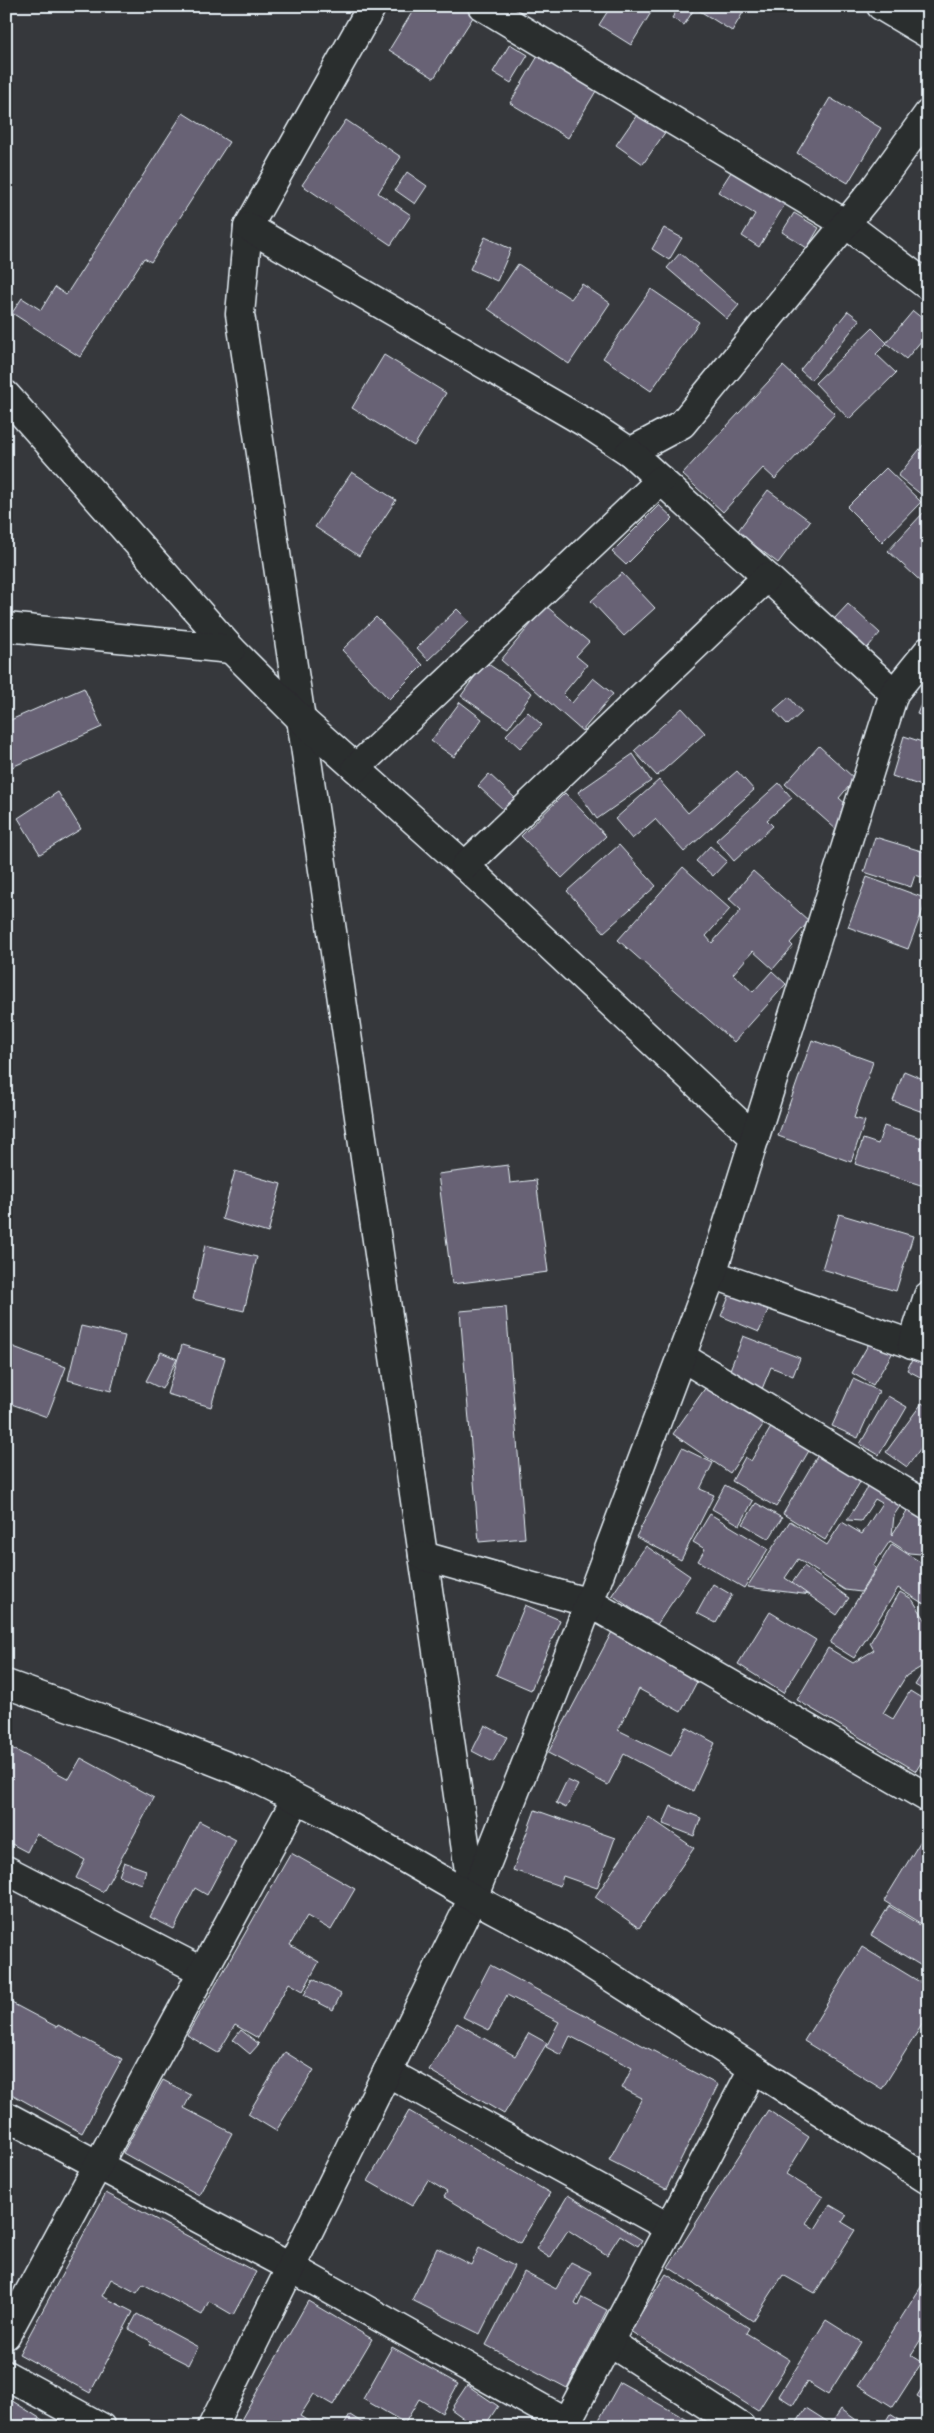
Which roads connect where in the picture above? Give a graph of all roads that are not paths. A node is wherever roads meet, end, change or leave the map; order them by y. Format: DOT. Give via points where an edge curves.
graph roads {
  1 [pos="372,6"];
  2 [pos="482,6"];
  3 [pos="881,6"];
  4 [pos="928,34"];
  5 [pos="928,114"];
  6 [pos="846,224"];
  7 [pos="248,226"];
  8 [pos="928,286"];
  9 [pos="6,395"];
  10 [pos="630,452"];
  11 [pos="661,480"];
  12 [pos="767,577"];
  13 [pos="6,627"];
  14 [pos="231,649"];
  15 [pos="928,651"];
  16 [pos="894,693"];
  17 [pos="301,720"];
  18 [pos="356,768"];
  19 [pos="465,866"];
  20 [pos="755,1138"];
  21 [pos="712,1274"];
  22 [pos="928,1296"];
  23 [pos="920,1348"];
  24 [pos="682,1357"];
  25 [pos="928,1506"];
  26 [pos="423,1556"];
  27 [pos="590,1603"];
  28 [pos="6,1684"];
  29 [pos="928,1798"];
  30 [pos="296,1799"];
  31 [pos="6,1870"];
  32 [pos="473,1898"];
  33 [pos="202,1972"];
  34 [pos="754,2069"];
  35 [pos="387,2072"];
  36 [pos="6,2116"];
  37 [pos="97,2164"];
  38 [pos="928,2180"];
  39 [pos="668,2227"];
  40 [pos="290,2267"];
  41 [pos="6,2335"];
  42 [pos="609,2342"];
  43 [pos="6,2375"];
  44 [pos="565,2424"];
  45 [pos="101,2427"];
  46 [pos="212,2427"];
  47 [pos="740,2427"];
  1 -- 7 [label="street"];
  2 -- 6 [label="street"];
  3 -- 4 [label="street"];
  5 -- 6 [label="street"];
  6 -- 8 [label="street"];
  6 -- 10 [label="street" via="682,424"];
  7 -- 10 [label="street" via="591,426"];
  7 -- 17 [label="street" via="240,314"];
  9 -- 14 [label="street"];
  10 -- 11 [label="street"];
  11 -- 12 [label="street"];
  11 -- 18 [label="street"];
  12 -- 16 [label="street"];
  12 -- 19 [label="street"];
  13 -- 14 [label="street"];
  14 -- 17 [label="street"];
  15 -- 16 [label="street"];
  16 -- 20 [label="street"];
  17 -- 18 [label="street"];
  17 -- 26 [label="street"];
  18 -- 19 [label="street"];
  19 -- 20 [label="street"];
  20 -- 21 [label="street"];
  21 -- 23 [label="street"];
  21 -- 24 [label="street"];
  22 -- 23 [label="street"];
  24 -- 25 [label="street"];
  24 -- 27 [label="street"];
  26 -- 27 [label="street"];
  26 -- 32 [label="street"];
  27 -- 29 [label="street"];
  27 -- 32 [label="street"];
  28 -- 30 [label="street" via="150,1736 238,1771"];
  30 -- 32 [label="street"];
  30 -- 33 [label="street"];
  31 -- 33 [label="street"];
  32 -- 34 [label="street" via="559,1944"];
  32 -- 35 [label="street"];
  33 -- 37 [label="street"];
  34 -- 38 [label="street"];
  34 -- 39 [label="street"];
  35 -- 39 [label="street"];
  35 -- 40 [label="street"];
  36 -- 37 [label="street"];
  37 -- 40 [label="street"];
  37 -- 41 [label="street"];
  39 -- 42 [label="street"];
  40 -- 44 [label="street"];
  40 -- 46 [label="street"];
  42 -- 44 [label="street"];
  42 -- 47 [label="street"];
  43 -- 45 [label="street"];
}
